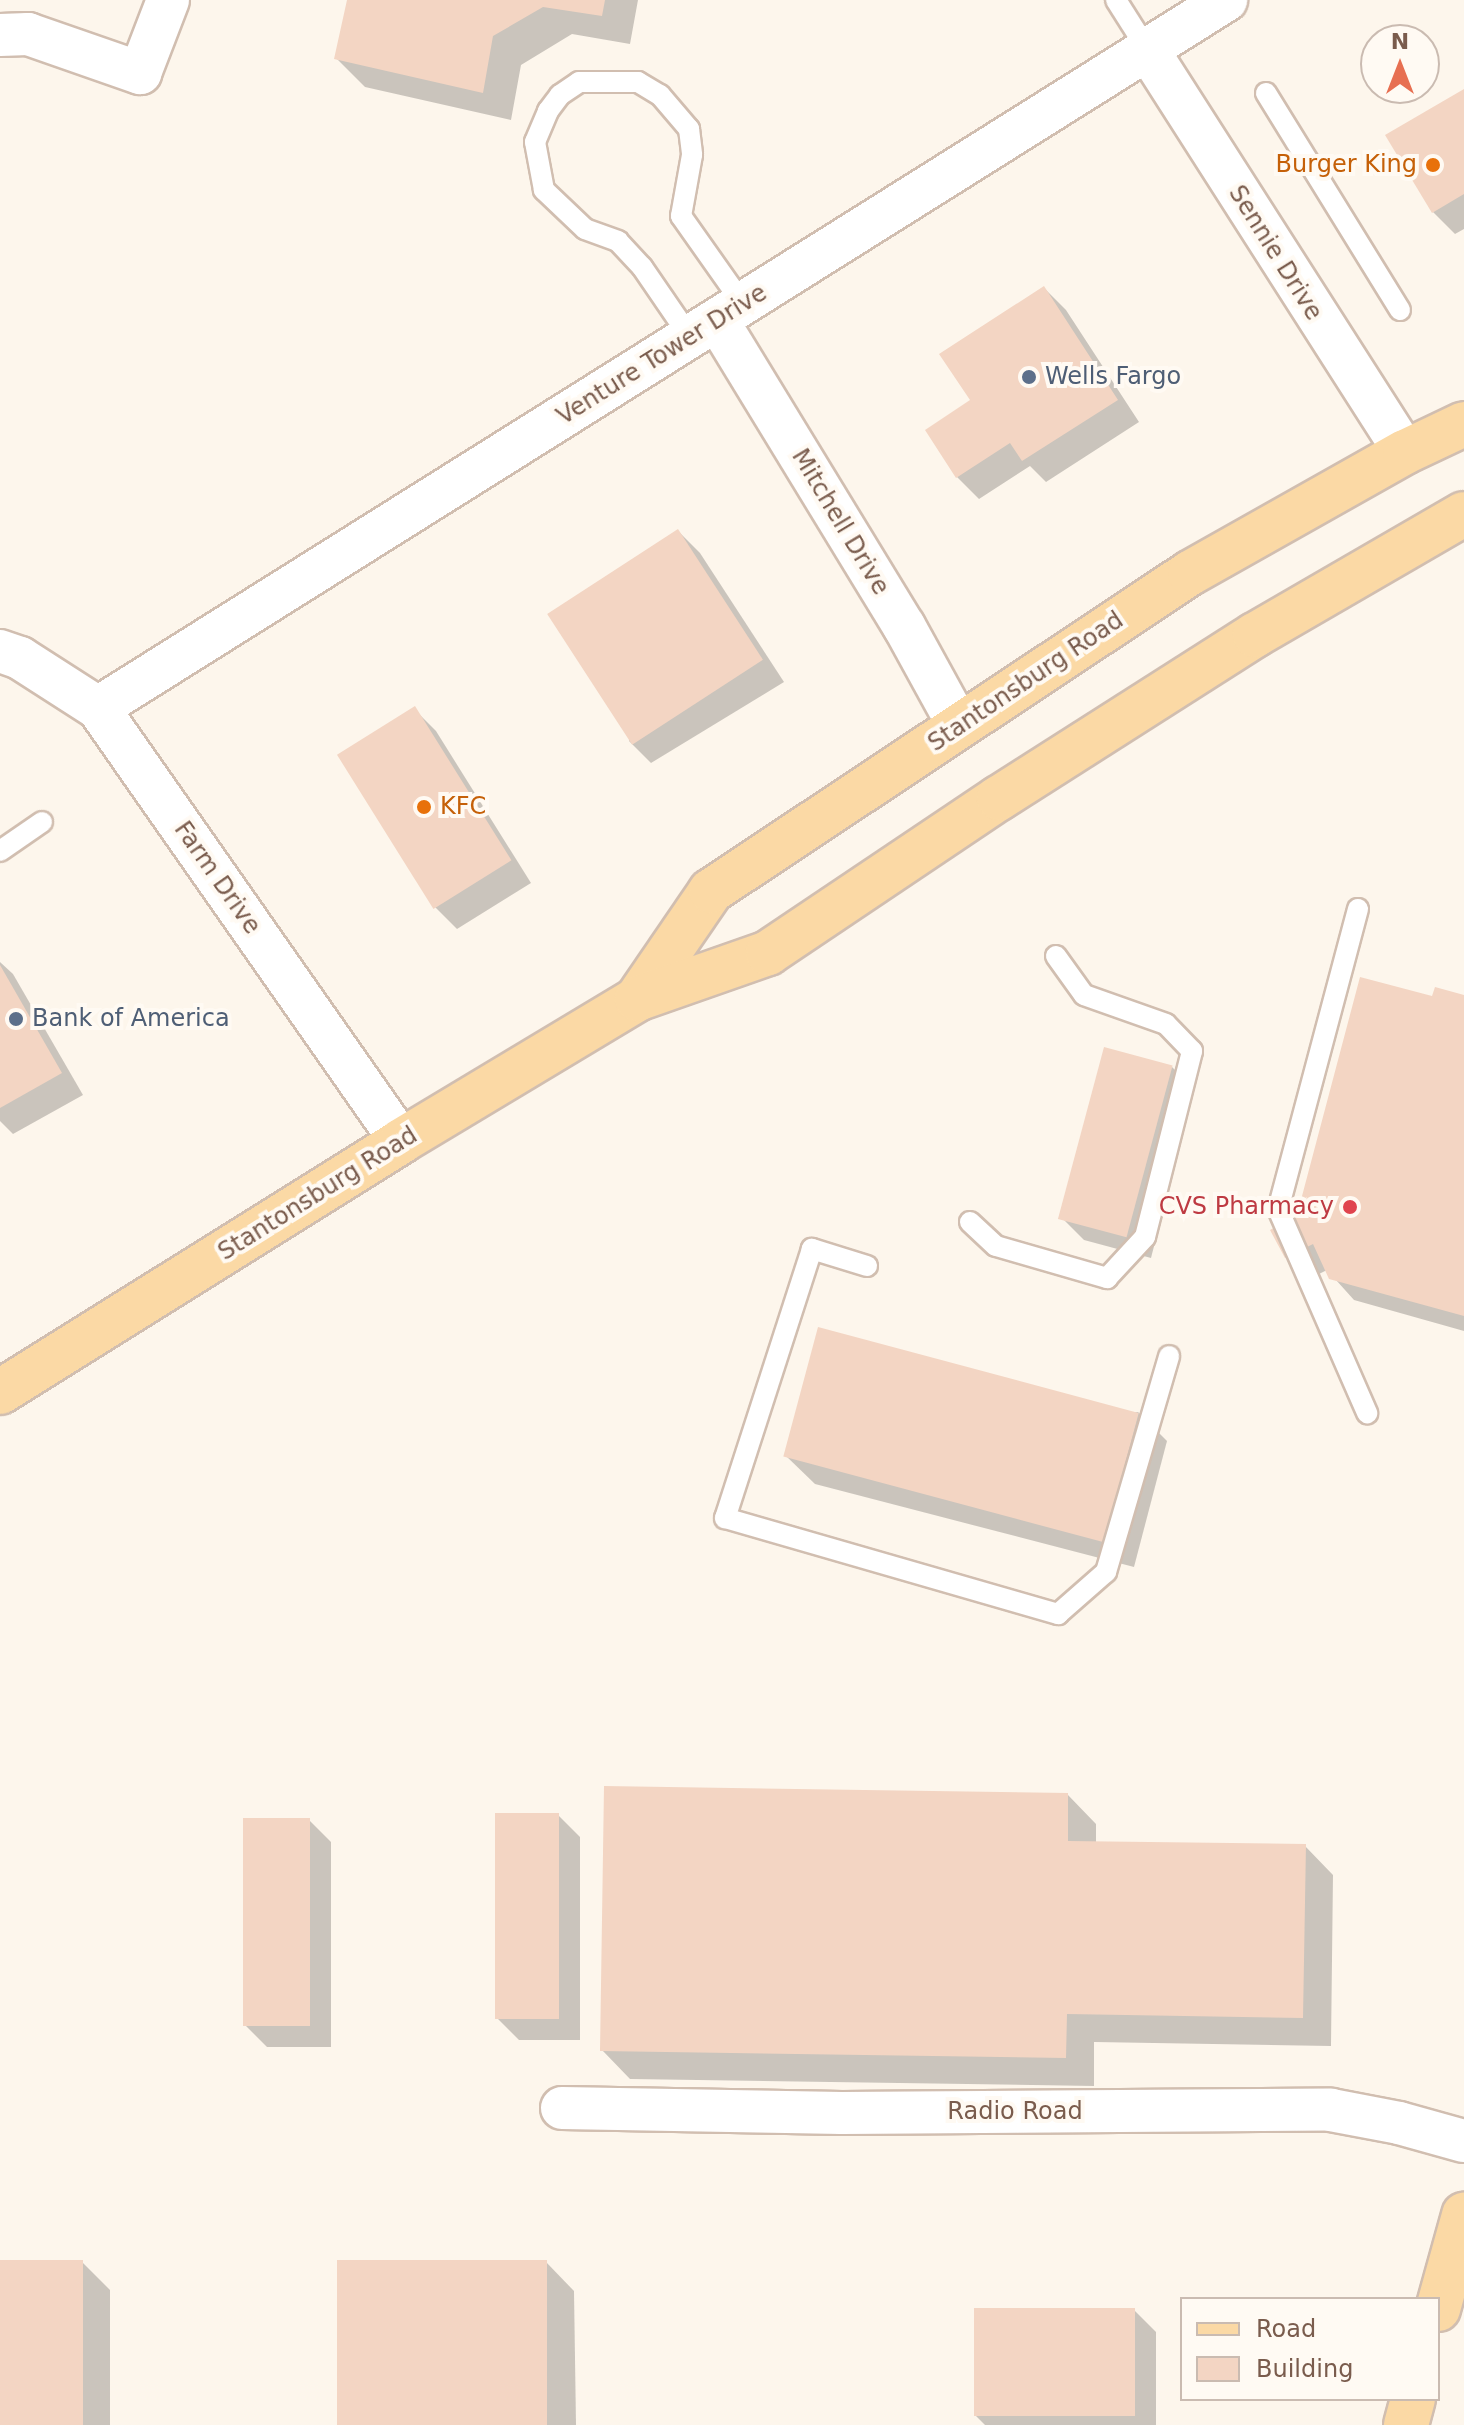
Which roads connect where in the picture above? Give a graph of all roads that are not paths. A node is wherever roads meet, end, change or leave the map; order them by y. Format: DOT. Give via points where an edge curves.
graph roads {
  1 [pos="168,0"];
  2 [pos="1116,0"];
  3 [pos="1226,0"];
  4 [pos="0,35"];
  5 [pos="1149,52"];
  6 [pos="1266,93"];
  7 [pos="1400,310"];
  8 [pos="717,321"];
  9 [pos="1464,424"];
  10 [pos="1405,452"];
  11 [pos="1464,514"];
  12 [pos="0,651"];
  13 [pos="98,708"];
  14 [pos="959,726"];
  15 [pos="42,822"];
  16 [pos="0,851"];
  17 [pos="1358,909"];
  18 [pos="1056,956"];
  19 [pos="637,999"];
  20 [pos="401,1141"];
  21 [pos="970,1222"];
  22 [pos="867,1266"];
  23 [pos="1169,1356"];
  24 [pos="0,1392"];
  25 [pos="1367,1413"];
  26 [pos="562,2108"];
  27 [pos="1464,2141"];
  28 [pos="1464,2215"];
  29 [pos="1440,2302"];
  30 [pos="1412,2401"];
  31 [pos="1406,2425"];
  1 -- 4 [label="street" via="140,73 28,34"];
  2 -- 5 [label="lane"];
  3 -- 5 [label="street, Venture Tower Drive"];
  5 -- 8 [label="street, Venture Tower Drive"];
  5 -- 10 [label="street, Sennie Drive"];
  6 -- 7 [label="lane"];
  8 -- 8 [label="lane" via="681,216 692,155 689,129 660,95 638,82 579,82 548,111 535,142 544,190 585,229 618,241 642,267"];
  8 -- 13 [label="street, Venture Tower Drive"];
  8 -- 14 [label="street, Mitchell Drive" via="904,626"];
  9 -- 10 [label="main road, Stantonsburg Road"];
  10 -- 14 [label="main road, Stantonsburg Road" via="1190,573"];
  11 -- 19 [label="main road, Stantonsburg Road" via="1255,635 768,953"];
  12 -- 13 [label="street, Farm Drive" via="20,658"];
  13 -- 20 [label="street, Farm Drive"];
  14 -- 19 [label="main road, Stantonsburg Road" via="711,891"];
  15 -- 16 [label="lane"];
  17 -- 25 [label="lane" via="1278,1209"];
  18 -- 21 [label="lane" via="1084,995 1166,1024 1192,1051 1145,1237 1107,1278 996,1246"];
  19 -- 20 [label="main road, Stantonsburg Road"];
  20 -- 24 [label="main road, Stantonsburg Road"];
  22 -- 23 [label="lane" via="812,1249 725,1518 1058,1614 1106,1572"];
  26 -- 27 [label="street, Radio Road" via="842,2113 1331,2110"];
  28 -- 29 [label="main road"];
  30 -- 31 [label="main road"];
}
